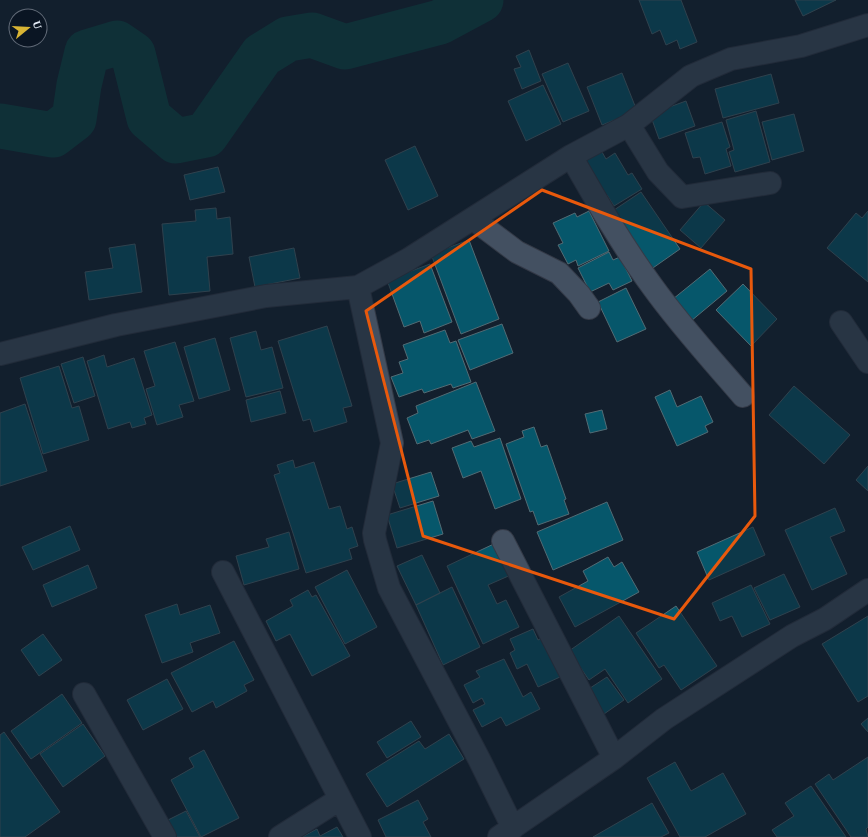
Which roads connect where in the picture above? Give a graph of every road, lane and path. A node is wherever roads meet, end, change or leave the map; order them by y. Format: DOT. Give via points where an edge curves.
graph roads {
  1 [pos="868,25"];
  2 [pos="629,125"];
  3 [pos="571,156"];
  4 [pos="770,183"];
  5 [pos="474,219"];
  6 [pos="358,287"];
  7 [pos="589,308"];
  8 [pos="841,322"];
  9 [pos="0,354"];
  10 [pos="868,362"];
  11 [pos="743,396"];
  12 [pos="503,541"];
  13 [pos="223,572"];
  14 [pos="868,590"];
  15 [pos="84,694"];
  16 [pos="614,758"];
  17 [pos="340,799"];
  18 [pos="506,832"];
  19 [pos="166,837"];
  20 [pos="280,837"];
  21 [pos="360,837"];
  1 -- 2 [label="street" via="801,46 731,59 691,76"];
  2 -- 3 [label="street"];
  2 -- 4 [label="street" via="658,172 682,197"];
  3 -- 5 [label="street"];
  3 -- 11 [label="street" via="651,285 681,325"];
  5 -- 6 [label="street"];
  5 -- 7 [label="street" via="517,252 559,273"];
  6 -- 9 [label="street" via="258,298 116,325"];
  6 -- 18 [label="street" via="392,443 374,540 389,588 480,758"];
  8 -- 10 [label="street"];
  12 -- 16 [label="street"];
  13 -- 17 [label="street"];
  14 -- 16 [label="street" via="670,715"];
  15 -- 19 [label="street"];
  16 -- 18 [label="street"];
  17 -- 20 [label="street"];
  17 -- 21 [label="street"];
}
